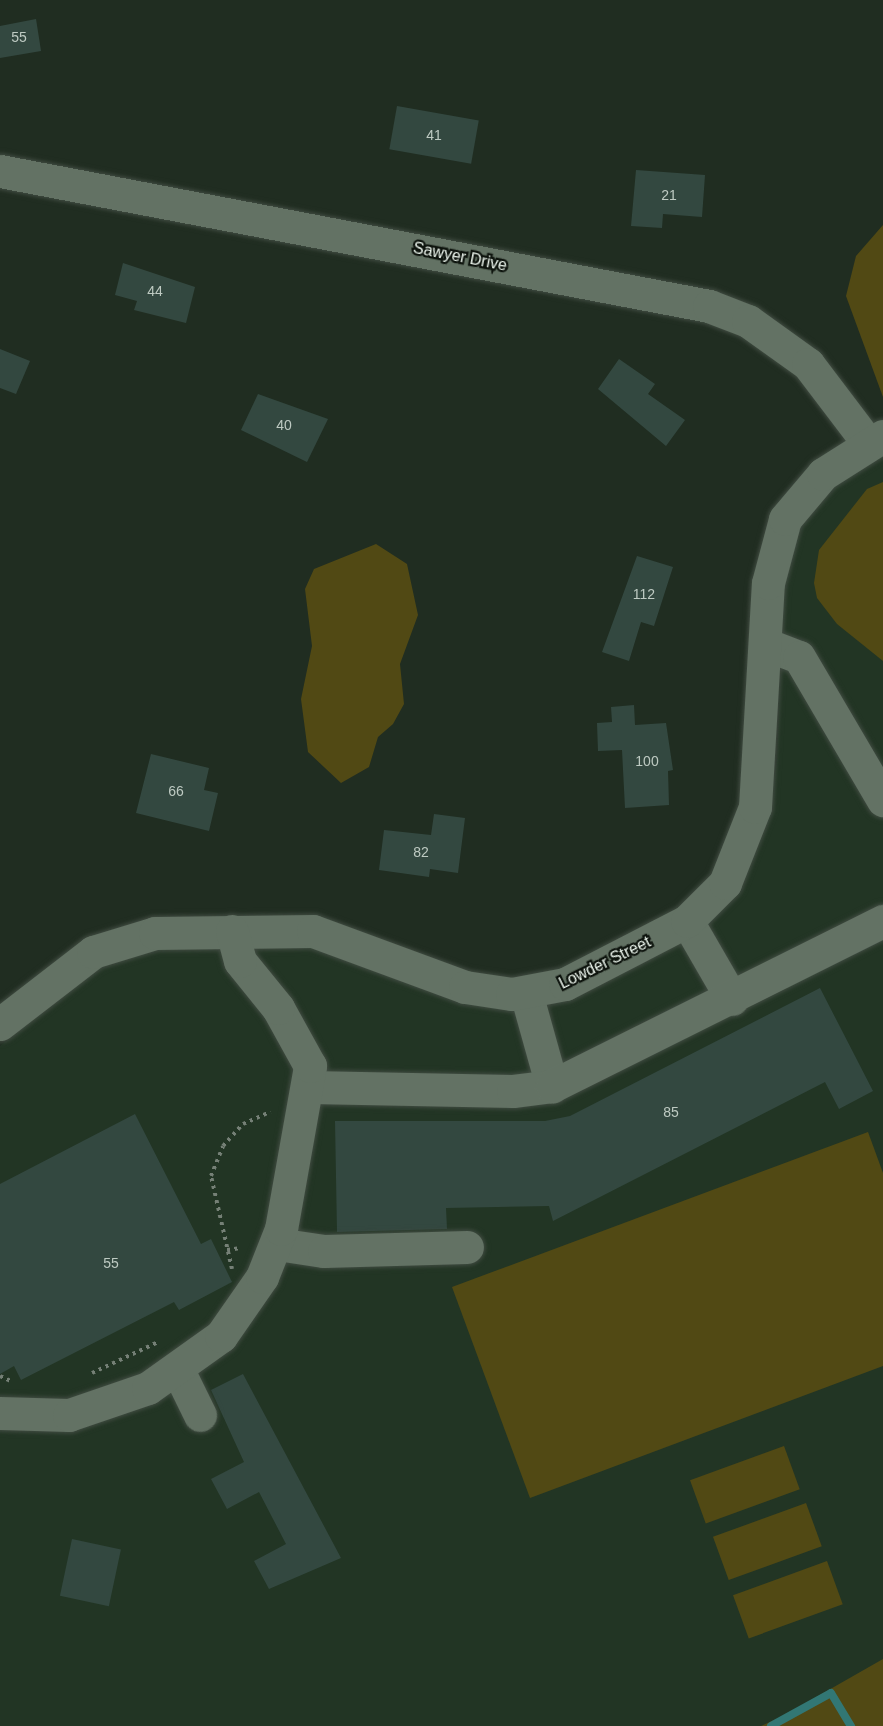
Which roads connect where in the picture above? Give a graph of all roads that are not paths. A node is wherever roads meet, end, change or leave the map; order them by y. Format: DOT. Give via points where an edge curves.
graph roads {
  1 [pos="0,171"];
  2 [pos="875,440"];
  3 [pos="765,644"];
  4 [pos="883,800"];
  5 [pos="687,921"];
  6 [pos="883,921"];
  7 [pos="232,931"];
  8 [pos="526,993"];
  9 [pos="732,999"];
  10 [pos="0,1024"];
  11 [pos="552,1086"];
  12 [pos="310,1087"];
  13 [pos="277,1244"];
  14 [pos="467,1247"];
  15 [pos="178,1370"];
  16 [pos="0,1413"];
  17 [pos="200,1415"];
  1 -- 2 [label="street, Sawyer Drive" via="709,306 748,321 808,364"];
  2 -- 3 [label="street, Lowder Street" via="809,486 785,519 772,560"];
  3 -- 4 [label="street" via="799,657"];
  3 -- 5 [label="street, Lowder Street" via="761,759 751,822 725,883"];
  5 -- 8 [label="street, Lowder Street" via="579,978"];
  5 -- 9 [label="street"];
  6 -- 9 [label="street"];
  7 -- 8 [label="street, Lowder Street" via="325,933 465,987"];
  7 -- 10 [label="street, Lowder Street" via="155,933 106,946 69,967"];
  7 -- 12 [label="street" via="240,961 307,1056"];
  8 -- 11 [label="street"];
  9 -- 11 [label="street"];
  11 -- 12 [label="street" via="513,1091"];
  12 -- 13 [label="street"];
  13 -- 14 [label="street" via="324,1251"];
  13 -- 15 [label="street" via="234,1323"];
  15 -- 16 [label="street" via="82,1412"];
  15 -- 17 [label="street"];
}
